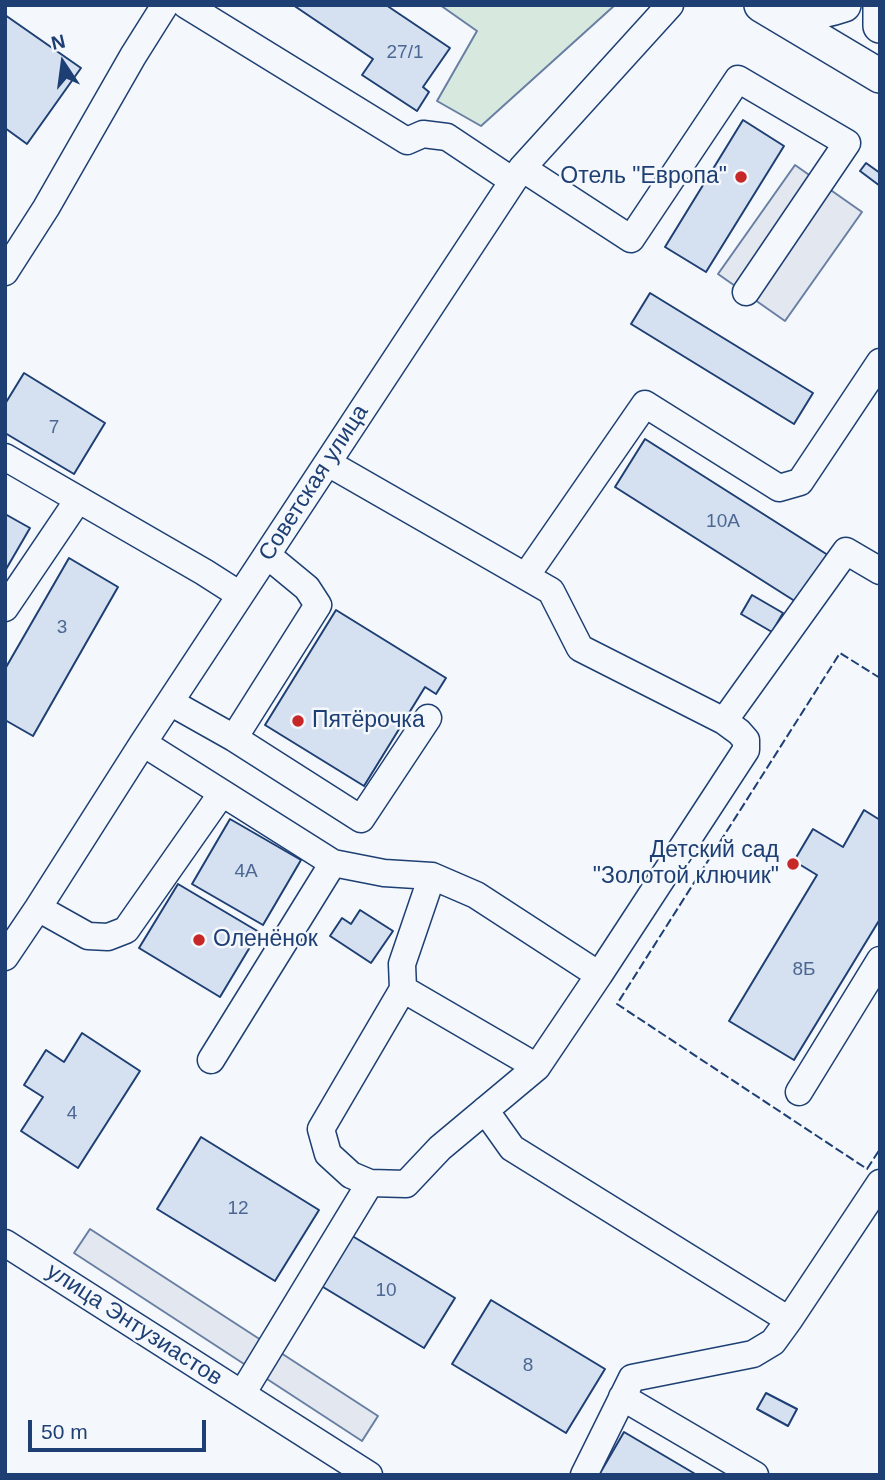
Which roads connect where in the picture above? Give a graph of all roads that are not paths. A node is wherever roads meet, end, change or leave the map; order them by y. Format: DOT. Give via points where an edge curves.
graph roads {
  1 [pos="165,5"];
  2 [pos="186,5"];
  3 [pos="670,5"];
  4 [pos="682,5"];
  5 [pos="762,5"];
  6 [pos="844,5"];
  7 [pos="880,7"];
  8 [pos="880,26"];
  9 [pos="649,29"];
  10 [pos="880,76"];
  11 [pos="517,175"];
  12 [pos="5,272"];
  13 [pos="746,292"];
  14 [pos="880,362"];
  15 [pos="5,457"];
  16 [pos="328,463"];
  17 [pos="78,500"];
  18 [pos="267,555"];
  19 [pos="880,571"];
  20 [pos="526,576"];
  21 [pos="240,595"];
  22 [pos="5,608"];
  23 [pos="170,702"];
  24 [pos="428,718"];
  25 [pos="723,722"];
  26 [pos="234,738"];
  27 [pos="143,743"];
  28 [pos="222,793"];
  29 [pos="333,863"];
  30 [pos="432,876"];
  31 [pos="38,908"];
  32 [pos="5,957"];
  33 [pos="880,960"];
  34 [pos="599,975"];
  35 [pos="403,989"];
  36 [pos="211,1060"];
  37 [pos="537,1067"];
  38 [pos="799,1092"];
  39 [pos="485,1110"];
  40 [pos="370,1183"];
  41 [pos="880,1184"];
  42 [pos="5,1243"];
  43 [pos="789,1320"];
  44 [pos="242,1394"];
  45 [pos="622,1397"];
  46 [pos="369,1475"];
  47 [pos="584,1475"];
  48 [pos="755,1475"];
  1 -- 12 [label="street"];
  2 -- 11 [label="street" via="407,141 423,134 447,137"];
  3 -- 9 [label="street"];
  4 -- 9 [label="street"];
  5 -- 6 [label="main road" via="804,14"];
  5 -- 10 [label="main road"];
  7 -- 8 [label="main road"];
  9 -- 11 [label="street, Советская улица"];
  11 -- 13 [label="street" via="631,239 738,79 847,142"];
  11 -- 16 [label="street, Советская улица"];
  14 -- 20 [label="street" via="800,482 779,488 645,404"];
  15 -- 17 [label="street"];
  16 -- 18 [label="street, Советская улица"];
  16 -- 20 [label="street"];
  17 -- 21 [label="street"];
  17 -- 22 [label="street"];
  18 -- 21 [label="street, Советская улица"];
  18 -- 26 [label="street" via="307,588 318,605"];
  19 -- 25 [label="street" via="846,551"];
  20 -- 25 [label="street" via="551,592 580,648"];
  21 -- 23 [label="street, Советская улица"];
  23 -- 26 [label="street"];
  23 -- 27 [label="street, Советская улица"];
  24 -- 26 [label="street" via="361,819"];
  25 -- 34 [label="street" via="746,740 746,750"];
  27 -- 28 [label="street"];
  27 -- 31 [label="street, Советская улица"];
  28 -- 29 [label="street"];
  28 -- 31 [label="street" via="126,930 108,937 88,936"];
  29 -- 30 [label="street"];
  29 -- 36 [label="street"];
  30 -- 34 [label="street" via="476,895"];
  30 -- 35 [label="street" via="402,964"];
  31 -- 32 [label="street, Советская улица"];
  33 -- 38 [label="street"];
  34 -- 37 [label="street"];
  35 -- 37 [label="street"];
  35 -- 40 [label="street" via="321,1129 328,1154 351,1175"];
  37 -- 39 [label="street"];
  39 -- 40 [label="street" via="406,1184"];
  39 -- 43 [label="street" via="512,1149"];
  40 -- 44 [label="street"];
  41 -- 43 [label="street"];
  42 -- 44 [label="street, улица Энтузиастов"];
  43 -- 45 [label="street" via="773,1342 753,1354 632,1378"];
  44 -- 46 [label="street, улица Энтузиастов"];
  45 -- 47 [label="street"];
  45 -- 48 [label="street"];
}
